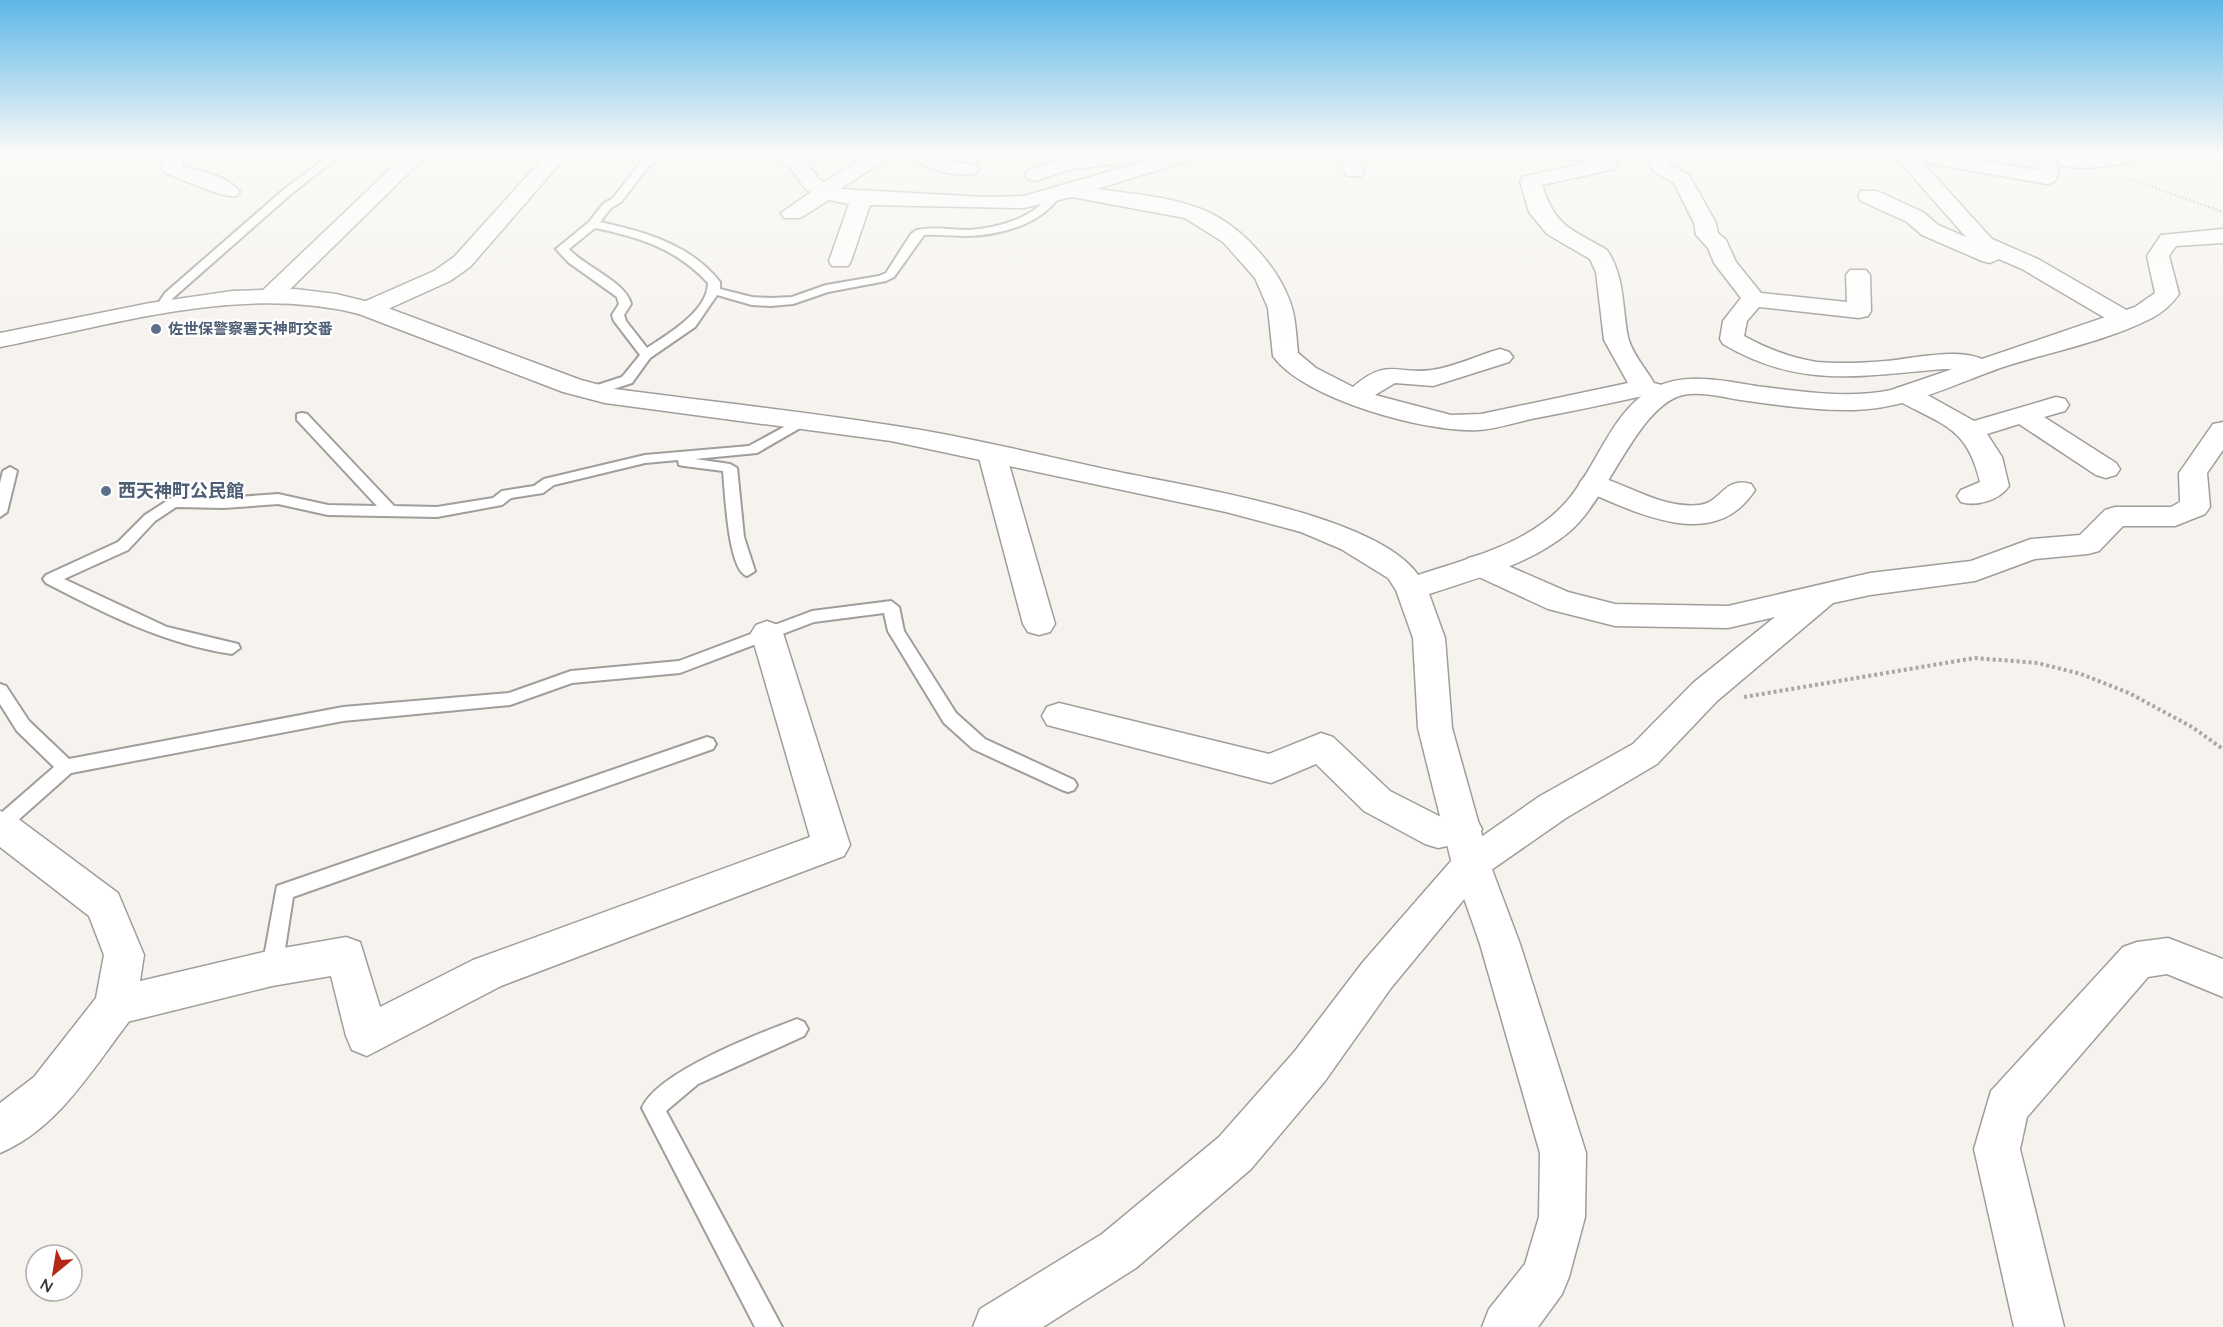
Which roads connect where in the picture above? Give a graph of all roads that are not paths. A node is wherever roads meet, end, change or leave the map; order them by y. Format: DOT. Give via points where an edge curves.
graph roads {
  1 [pos="261,216"];
  2 [pos="353,216"];
  3 [pos="503,216"];
  4 [pos="599,216"];
  5 [pos="856,216"];
  6 [pos="1029,216"];
  7 [pos="1199,216"];
  8 [pos="1543,216"];
  9 [pos="1701,216"];
  10 [pos="1913,216"];
  11 [pos="1959,216"];
  12 [pos="593,224"];
  13 [pos="2223,236"];
  14 [pos="840,261"];
  15 [pos="2040,272"];
  16 [pos="1858,275"];
  17 [pos="714,291"];
  18 [pos="271,295"];
  19 [pos="1754,298"];
  20 [pos="161,308"];
  21 [pos="368,309"];
  22 [pos="2126,320"];
  23 [pos="0,340"];
  24 [pos="646,355"];
  25 [pos="1500,357"];
  26 [pos="1979,367"];
  27 [pos="1652,390"];
  28 [pos="593,392"];
  29 [pos="1906,394"];
  30 [pos="1360,399"];
  31 [pos="2056,405"];
  32 [pos="2023,415"];
  33 [pos="302,417"];
  34 [pos="807,420"];
  35 [pos="1971,430"];
  36 [pos="2223,430"];
  37 [pos="992,454"];
  38 [pos="673,456"];
  39 [pos="2106,469"];
  40 [pos="10,471"];
  41 [pos="1593,484"];
  42 [pos="1741,490"];
  43 [pos="1971,496"];
  44 [pos="390,511"];
  45 [pos="0,512"];
  46 [pos="1479,565"];
  47 [pos="747,571"];
  48 [pos="1411,589"];
  49 [pos="1824,594"];
  50 [pos="1039,624"];
  51 [pos="767,633"];
  52 [pos="232,648"];
  53 [pos="0,690"];
  54 [pos="1059,716"];
  55 [pos="707,744"];
  56 [pos="66,767"];
  57 [pos="1068,785"];
  58 [pos="0,825"];
  59 [pos="1467,847"];
  60 [pos="272,969"];
  61 [pos="2223,978"];
  62 [pos="115,1006"];
  63 [pos="797,1029"];
  64 [pos="0,1131"];
  65 [pos="770,1327"];
  66 [pos="998,1327"];
  67 [pos="1507,1327"];
  68 [pos="2039,1327"];
  1 -- 20 [label="lane" via="169,296"];
  2 -- 18 [label="street"];
  3 -- 21 [label="street" via="462,262 442,276"];
  4 -- 12 [label="lane"];
  5 -- 14 [label="street"];
  6 -- 17 [label="lane" via="969,233 921,232 890,275 882,279 771,302"];
  7 -- 30 [label="street" via="1242,250 1270,283 1279,302 1286,356 1306,373"];
  8 -- 27 [label="street" via="1555,229 1599,255 1608,272 1616,340"];
  9 -- 19 [label="street" via="1707,235"];
  10 -- 15 [label="street" via="1930,230"];
  11 -- 15 [label="street" via="1984,244"];
  12 -- 17 [label="lane" via="659,240 688,255 714,282"];
  12 -- 24 [label="lane" via="562,249 623,295 625,304 618,315 620,321"];
  13 -- 22 [label="street" via="2169,240 2158,256 2167,294 2158,305"];
  15 -- 22 [label="street"];
  16 -- 19 [label="street" via="1859,310"];
  17 -- 24 [label="lane" via="691,324"];
  18 -- 20 [label="street"];
  18 -- 21 [label="street" via="336,301"];
  19 -- 26 [label="street" via="1731,326 1732,339 1796,368 1882,369 1964,360"];
  20 -- 23 [label="street"];
  21 -- 28 [label="street"];
  22 -- 26 [label="street"];
  24 -- 28 [label="lane" via="627,380"];
  25 -- 30 [label="street" via="1433,378 1390,375 1363,391"];
  26 -- 29 [label="street"];
  27 -- 29 [label="street" via="1715,389 1859,402"];
  27 -- 30 [label="street" via="1481,422 1442,421"];
  27 -- 41 [label="street"];
  28 -- 34 [label="street"];
  29 -- 35 [label="street"];
  31 -- 32 [label="street"];
  32 -- 35 [label="street"];
  32 -- 39 [label="street"];
  33 -- 44 [label="lane"];
  34 -- 37 [label="street"];
  34 -- 38 [label="lane" via="752,450"];
  35 -- 43 [label="street" via="1988,457 1995,486"];
  36 -- 49 [label="street" via="2193,473 2195,507 2175,516 2115,517 2088,544 2031,549 1975,571 1939,573"];
  37 -- 48 [label="street" via="1227,502 1311,525 1352,542 1399,571"];
  37 -- 50 [label="street"];
  38 -- 44 [label="lane" via="549,482 538,490 507,494 497,502 437,512"];
  38 -- 47 [label="lane" via="687,463 730,468 737,537"];
  40 -- 45 [label="lane"];
  41 -- 42 [label="street" via="1667,512 1690,515 1716,511"];
  41 -- 46 [label="street" via="1577,508 1549,535 1527,548"];
  44 -- 52 [label="lane" via="328,510 278,499 173,502 150,518 123,546 51,579 155,631"];
  46 -- 48 [label="street"];
  46 -- 49 [label="street" via="1559,601 1615,615 1728,618"];
  48 -- 59 [label="street" via="1429,638 1435,728"];
  49 -- 59 [label="street" via="1705,692 1645,754 1553,807"];
  51 -- 56 [label="lane" via="680,667 571,677 510,699 343,714"];
  51 -- 57 [label="lane" via="812,617 891,607 896,631 950,718 979,744"];
  51 -- 60 [label="street" via="831,845 487,973 368,1036 346,955"];
  53 -- 56 [label="lane" via="23,726"];
  54 -- 59 [label="street" via="1271,769 1321,747 1377,801"];
  55 -- 60 [label="lane" via="284,892"];
  56 -- 58 [label="lane"];
  58 -- 62 [label="street" via="104,905 124,955"];
  59 -- 66 [label="street" via="1310,1066 1235,1153 1119,1251"];
  59 -- 67 [label="street" via="1563,1153 1562,1217 1545,1277"];
  60 -- 62 [label="street"];
  61 -- 68 [label="street" via="2168,956 2137,960 2007,1106 1997,1149"];
  62 -- 64 [label="street" via="49,1092"];
  63 -- 65 [label="lane" via="690,1077 653,1108"];
}
